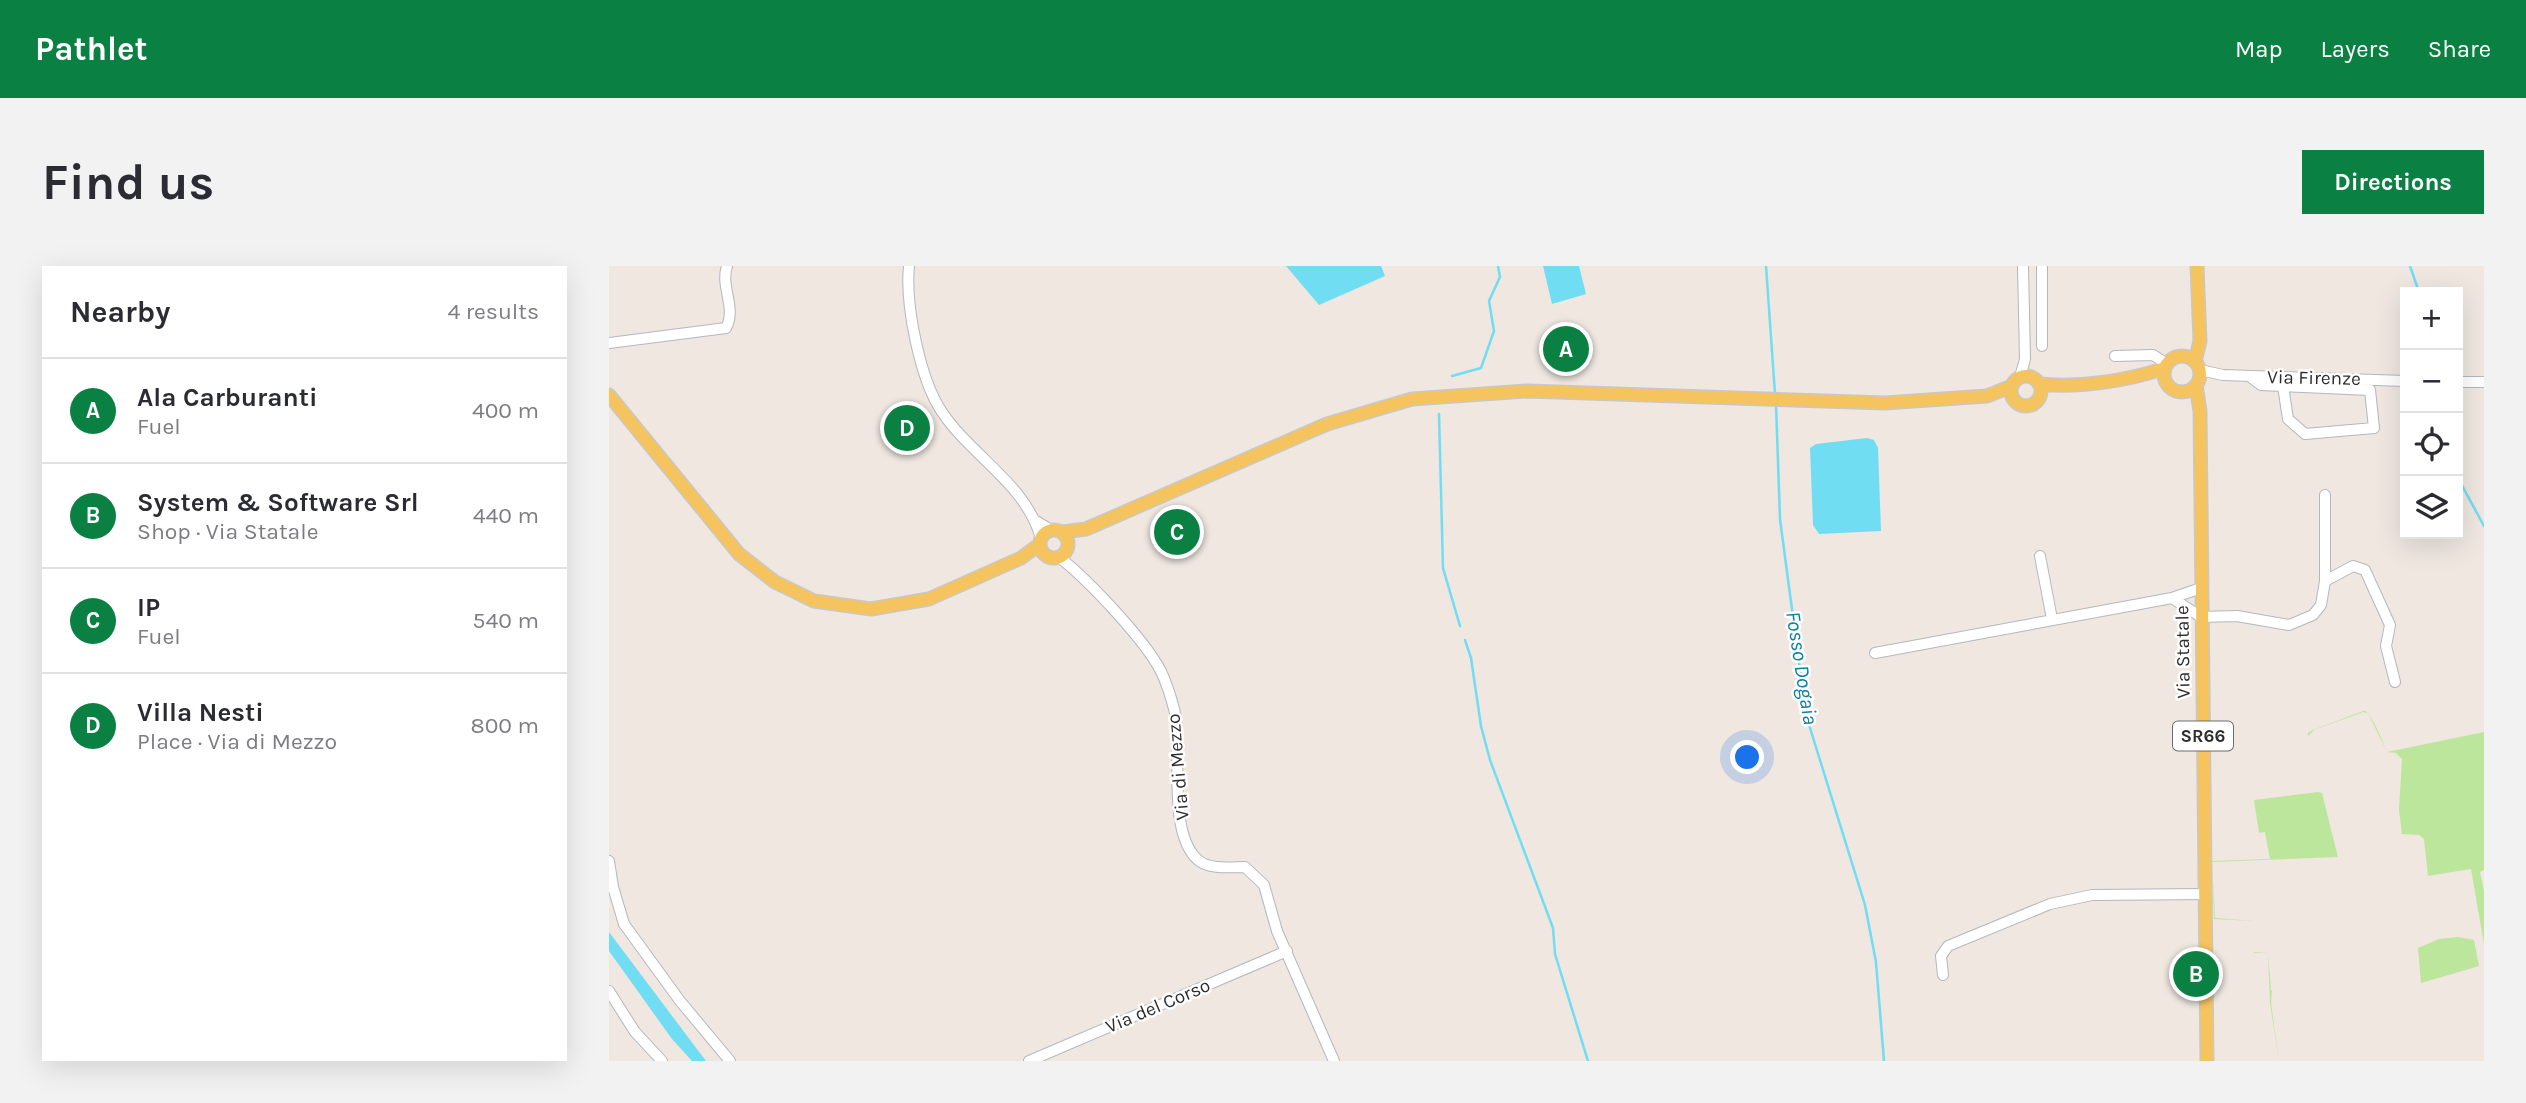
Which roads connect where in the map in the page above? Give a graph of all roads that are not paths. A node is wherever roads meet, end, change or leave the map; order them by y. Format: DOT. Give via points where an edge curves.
graph roads {
  1 [pos="727,266"];
  2 [pos="909,266"];
  3 [pos="2023,266"];
  4 [pos="2042,266"];
  5 [pos="2197,266"];
  6 [pos="2043,286"];
  7 [pos="2024,287"];
  8 [pos="609,343"];
  9 [pos="2042,346"];
  10 [pos="2115,356"];
  11 [pos="2166,371"];
  12 [pos="2195,371"];
  13 [pos="2249,376"];
  14 [pos="2400,381"];
  15 [pos="2463,382"];
  16 [pos="2484,382"];
  17 [pos="2028,384"];
  18 [pos="2283,386"];
  19 [pos="2182,392"];
  20 [pos="609,395"];
  21 [pos="1987,396"];
  22 [pos="2014,400"];
  23 [pos="2200,411"];
  24 [pos="2325,495"];
  25 [pos="1054,544"];
  26 [pos="2040,556"];
  27 [pos="2325,581"];
  28 [pos="2201,593"];
  29 [pos="2176,601"];
  30 [pos="2201,617"];
  31 [pos="2052,619"];
  32 [pos="1875,653"];
  33 [pos="2395,682"];
  34 [pos="609,861"];
  35 [pos="2205,894"];
  36 [pos="1287,951"];
  37 [pos="1943,975"];
  38 [pos="609,991"];
  39 [pos="662,1061"];
  40 [pos="730,1061"];
  41 [pos="1029,1061"];
  42 [pos="1334,1061"];
  43 [pos="2207,1061"];
  1 -- 8 [label="street" via="724,278 731,312 726,328"];
  2 -- 25 [label="street" via="912,310 930,390 942,412 1004,478"];
  3 -- 7 [label="street"];
  4 -- 6 [label="street"];
  5 -- 12 [label="main road, Via Statale / SR66" via="2200,341"];
  6 -- 7 [label="street"];
  6 -- 9 [label="street"];
  7 -- 17 [label="street"];
  10 -- 11 [label="street" via="2154,355"];
  11 -- 12 [label="main road" via="2174,358"];
  11 -- 17 [label="main road" via="2063,386"];
  11 -- 19 [label="main road" via="2172,389"];
  12 -- 13 [label="street, Via Firenze"];
  12 -- 19 [label="main road"];
  12 -- 23 [label="main road, Via Statale / SR66"];
  13 -- 14 [label="street, Via Firenze"];
  13 -- 18 [label="street" via="2261,385"];
  15 -- 16 [label="street"];
  17 -- 21 [label="main road"];
  17 -- 22 [label="main road"];
  17 -- 22 [label="main road" via="2027,406"];
  18 -- 18 [label="street" via="2370,390 2374,428 2305,434 2288,419"];
  19 -- 23 [label="main road"];
  20 -- 25 [label="main road" via="739,554 775,582 814,601 853,608 906,605"];
  21 -- 22 [label="main road"];
  21 -- 25 [label="main road" via="1885,403 1527,391 1412,399 1327,424"];
  23 -- 28 [label="main road, Via Statale / SR66"];
  24 -- 27 [label="street"];
  25 -- 36 [label="street, Via di Mezzo" via="1146,649 1163,675 1176,718 1179,806 1186,842 1207,865 1245,867 1257,876"];
  26 -- 31 [label="street"];
  27 -- 30 [label="street" via="2318,611 2299,622 2279,624 2237,615"];
  27 -- 33 [label="street" via="2353,566 2365,570 2390,625 2386,646"];
  28 -- 29 [label="street"];
  28 -- 30 [label="main road, Via Statale / SR66"];
  29 -- 30 [label="street"];
  29 -- 31 [label="street"];
  30 -- 35 [label="main road, Via Statale / SR66"];
  31 -- 32 [label="street"];
  34 -- 40 [label="street" via="625,924"];
  35 -- 37 [label="street" via="2092,895 2050,904 1948,946 1941,956"];
  35 -- 43 [label="main road, Via Statale / SR66"];
  36 -- 41 [label="street, Via del Corso"];
  36 -- 42 [label="street, Via di Mezzo"];
  38 -- 39 [label="street" via="635,1032"];
}
